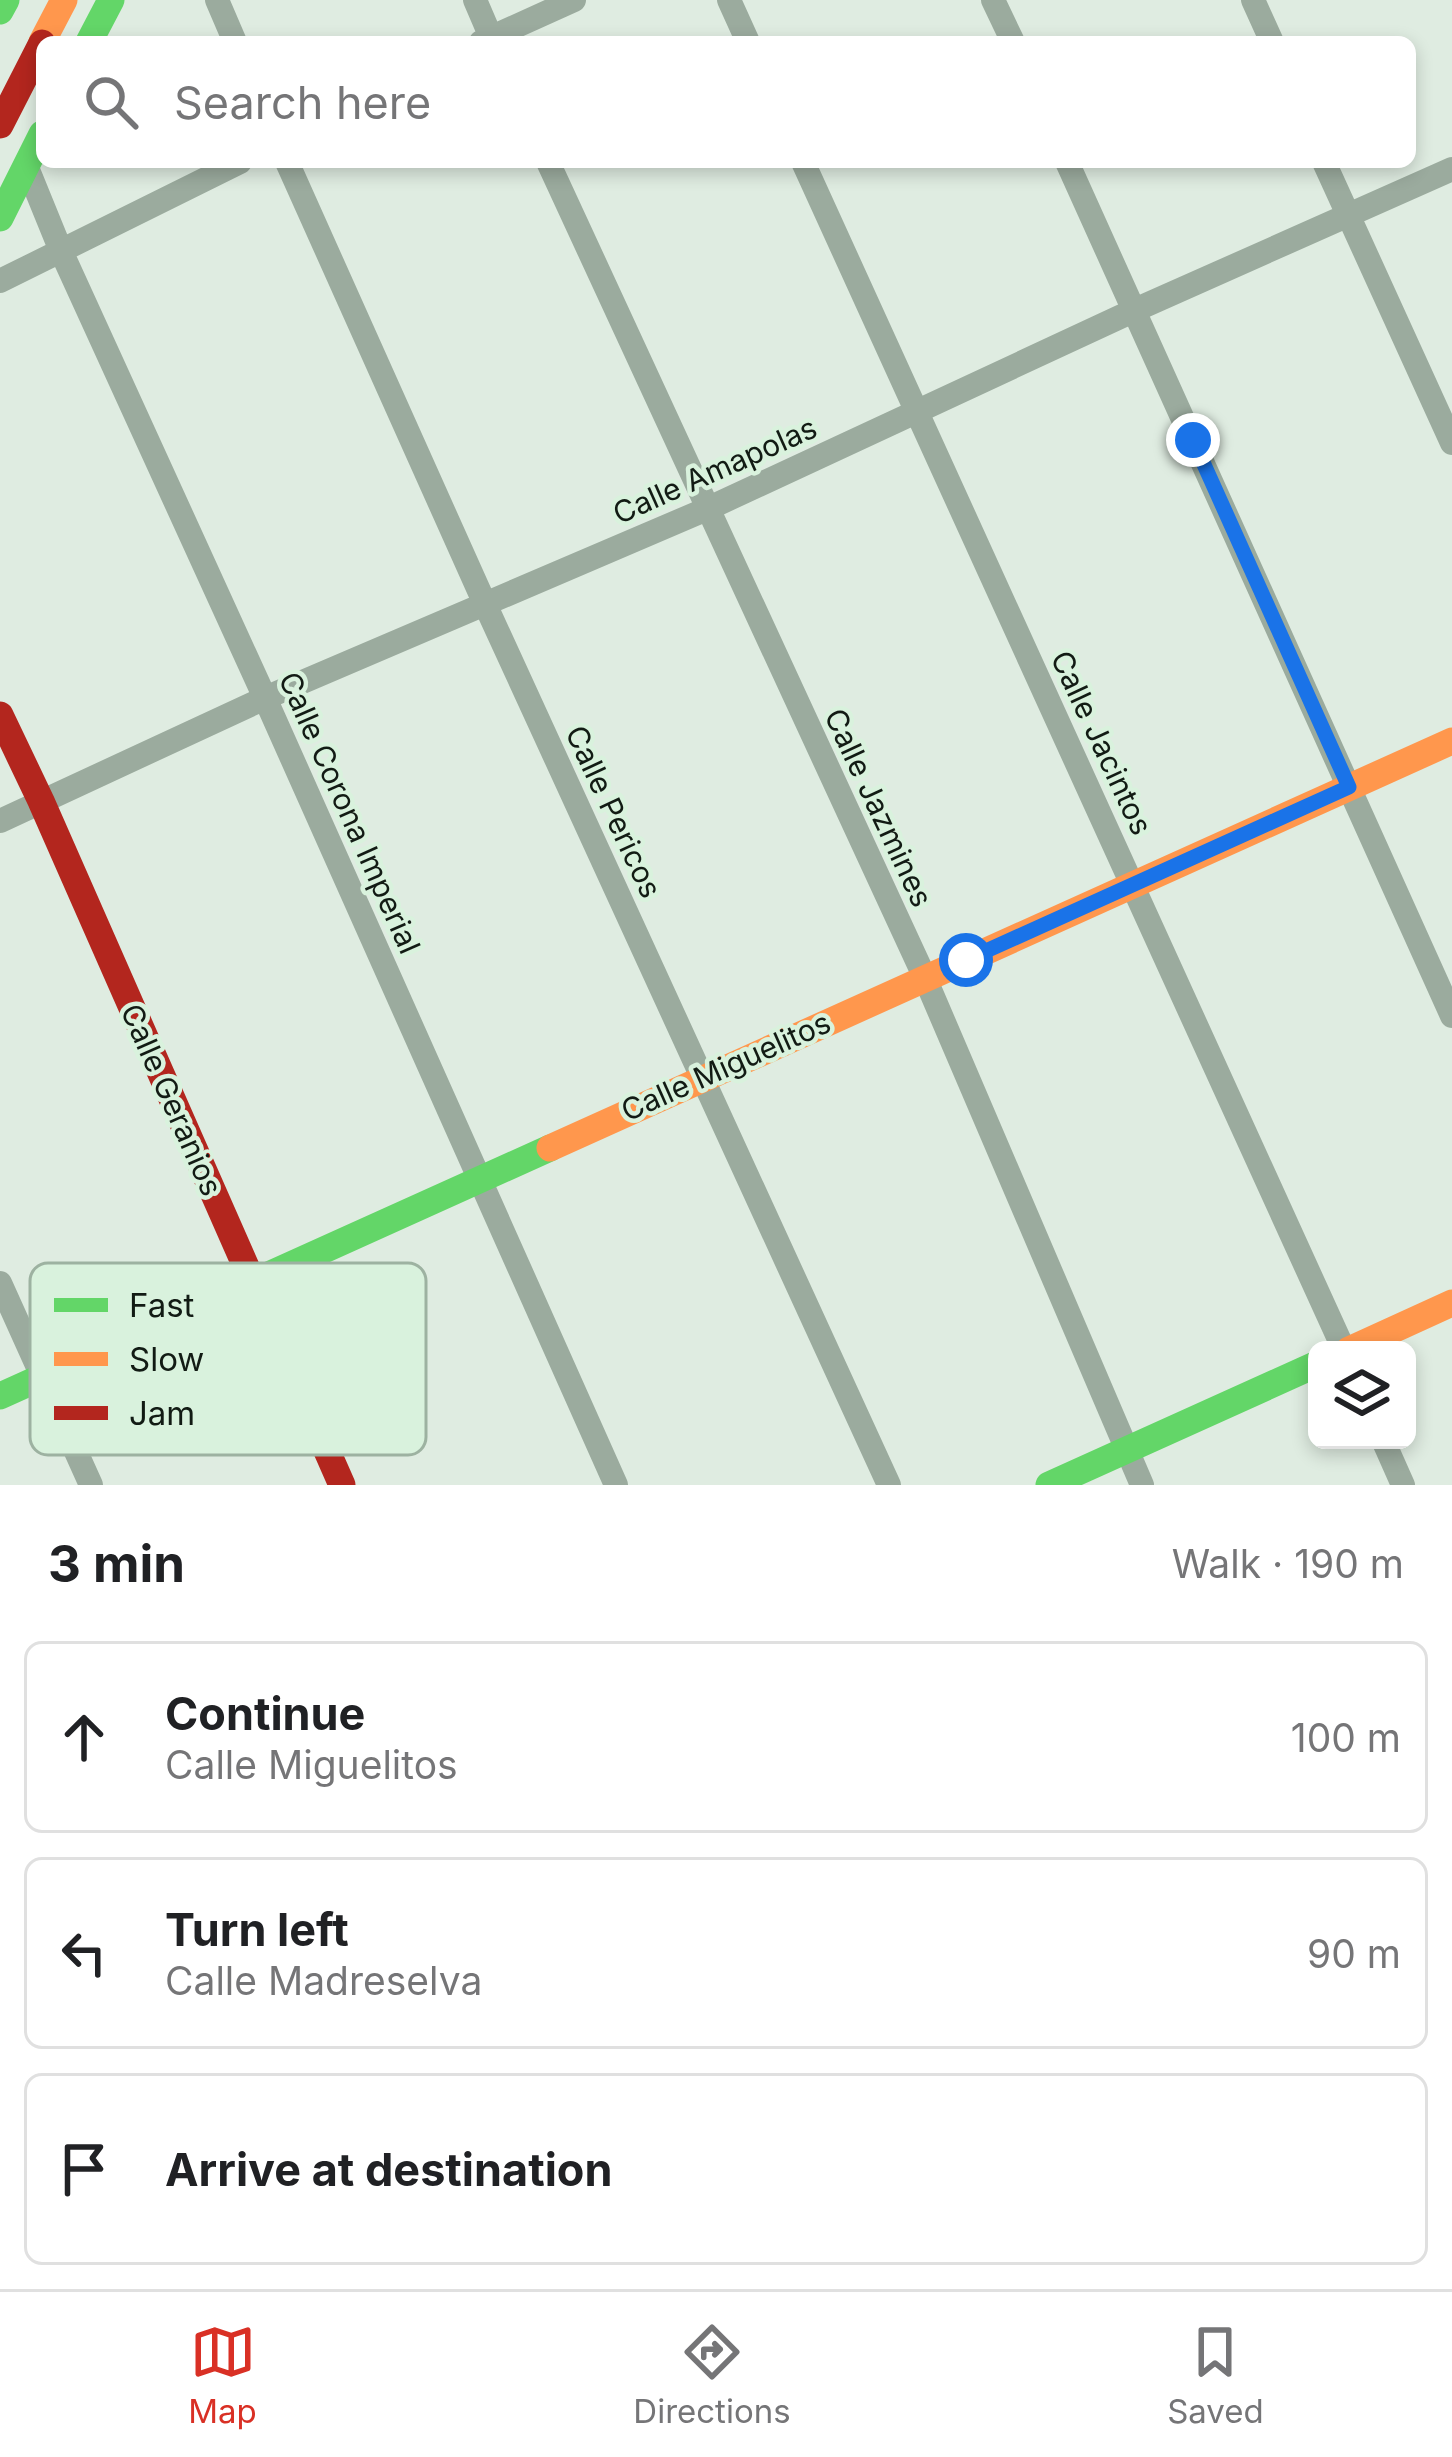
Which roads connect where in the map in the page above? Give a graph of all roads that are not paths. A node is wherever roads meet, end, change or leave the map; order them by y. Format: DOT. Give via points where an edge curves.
graph roads {
  1 [pos="6,0"];
  2 [pos="64,0"];
  3 [pos="111,0"];
  4 [pos="217,0"];
  5 [pos="475,0"];
  6 [pos="574,0"];
  7 [pos="729,0"];
  8 [pos="994,0"];
  9 [pos="1253,0"];
  10 [pos="0,11"];
  11 [pos="45,36"];
  12 [pos="92,36"];
  13 [pos="232,36"];
  14 [pos="487,36"];
  15 [pos="497,36"];
  16 [pos="745,36"];
  17 [pos="1009,36"];
  18 [pos="1269,36"];
  19 [pos="36,54"];
  20 [pos="0,125"];
  21 [pos="36,146"];
  22 [pos="26,165"];
  23 [pos="228,168"];
  24 [pos="290,168"];
  25 [pos="551,168"];
  26 [pos="805,168"];
  27 [pos="1070,168"];
  28 [pos="1327,168"];
  29 [pos="1452,169"];
  30 [pos="1348,215"];
  31 [pos="0,218"];
  32 [pos="61,251"];
  33 [pos="0,281"];
  34 [pos="1135,310"];
  35 [pos="917,413"];
  36 [pos="1452,443"];
  37 [pos="706,509"];
  38 [pos="484,604"];
  39 [pos="265,698"];
  40 [pos="0,715"];
  41 [pos="1452,741"];
  42 [pos="1349,787"];
  43 [pos="41,801"];
  44 [pos="0,820"];
  45 [pos="1133,885"];
  46 [pos="925,978"];
  47 [pos="1452,1016"];
  48 [pos="701,1078"];
  49 [pos="479,1178"];
  50 [pos="242,1263"];
  51 [pos="290,1263"];
  52 [pos="0,1283"];
  53 [pos="1452,1303"];
  54 [pos="1342,1341"];
  55 [pos="1366,1341"];
  56 [pos="30,1346"];
  57 [pos="1308,1368"];
  58 [pos="30,1382"];
  59 [pos="0,1396"];
  60 [pos="1126,1449"];
  61 [pos="1388,1449"];
  62 [pos="78,1455"];
  63 [pos="328,1455"];
  64 [pos="91,1485"];
  65 [pos="342,1485"];
  66 [pos="616,1485"];
  67 [pos="889,1485"];
  68 [pos="1049,1485"];
  69 [pos="1142,1485"];
  70 [pos="1403,1485"];
  1 -- 10 [label="main road"];
  2 -- 11 [label="main road"];
  3 -- 12 [label="main road"];
  4 -- 13 [label="street"];
  5 -- 14 [label="street"];
  6 -- 15 [label="street"];
  7 -- 16 [label="street"];
  8 -- 17 [label="street"];
  9 -- 18 [label="street"];
  19 -- 20 [label="main road"];
  21 -- 22 [label="main road"];
  22 -- 31 [label="main road"];
  22 -- 32 [label="street, Calle Corona Imperial"];
  23 -- 32 [label="street"];
  24 -- 38 [label="street, Calle Pericos"];
  25 -- 37 [label="street, Calle Jazmines"];
  26 -- 35 [label="street, Calle Jacintos"];
  27 -- 34 [label="street"];
  28 -- 30 [label="street"];
  29 -- 30 [label="street, Calle Amapolas"];
  30 -- 34 [label="street, Calle Amapolas"];
  30 -- 36 [label="street"];
  32 -- 33 [label="street"];
  32 -- 39 [label="street, Calle Corona Imperial"];
  34 -- 35 [label="street, Calle Amapolas"];
  34 -- 42 [label="street"];
  35 -- 37 [label="street, Calle Amapolas"];
  35 -- 45 [label="street, Calle Jacintos"];
  37 -- 38 [label="street, Calle Amapolas"];
  37 -- 46 [label="street, Calle Jazmines"];
  38 -- 39 [label="street, Calle Amapolas"];
  38 -- 48 [label="street, Calle Pericos"];
  39 -- 43 [label="street, Calle Amapolas"];
  39 -- 49 [label="street, Calle Corona Imperial"];
  40 -- 43 [label="main road, Calle Geranios"];
  41 -- 42 [label="main road, Calle Miguelitos"];
  42 -- 45 [label="main road, Calle Miguelitos"];
  42 -- 47 [label="street"];
  43 -- 44 [label="street, Calle Amapolas"];
  43 -- 50 [label="main road, Calle Geranios"];
  45 -- 46 [label="main road, Calle Miguelitos"];
  45 -- 54 [label="street, Calle Jacintos"];
  46 -- 48 [label="main road, Calle Miguelitos"];
  46 -- 60 [label="street, Calle Jazmines"];
  48 -- 49 [label="main road, Calle Miguelitos"];
  48 -- 67 [label="street, Calle Pericos"];
  49 -- 51 [label="main road, Calle Miguelitos"];
  49 -- 66 [label="street, Calle Corona Imperial"];
  52 -- 56 [label="street"];
  53 -- 55 [label="main road"];
  57 -- 60 [label="main road"];
  58 -- 59 [label="main road, Calle Miguelitos"];
  60 -- 68 [label="main road"];
  60 -- 69 [label="street, Calle Jazmines"];
  61 -- 70 [label="street"];
  62 -- 64 [label="street"];
  63 -- 65 [label="main road, Calle Geranios"];
}
